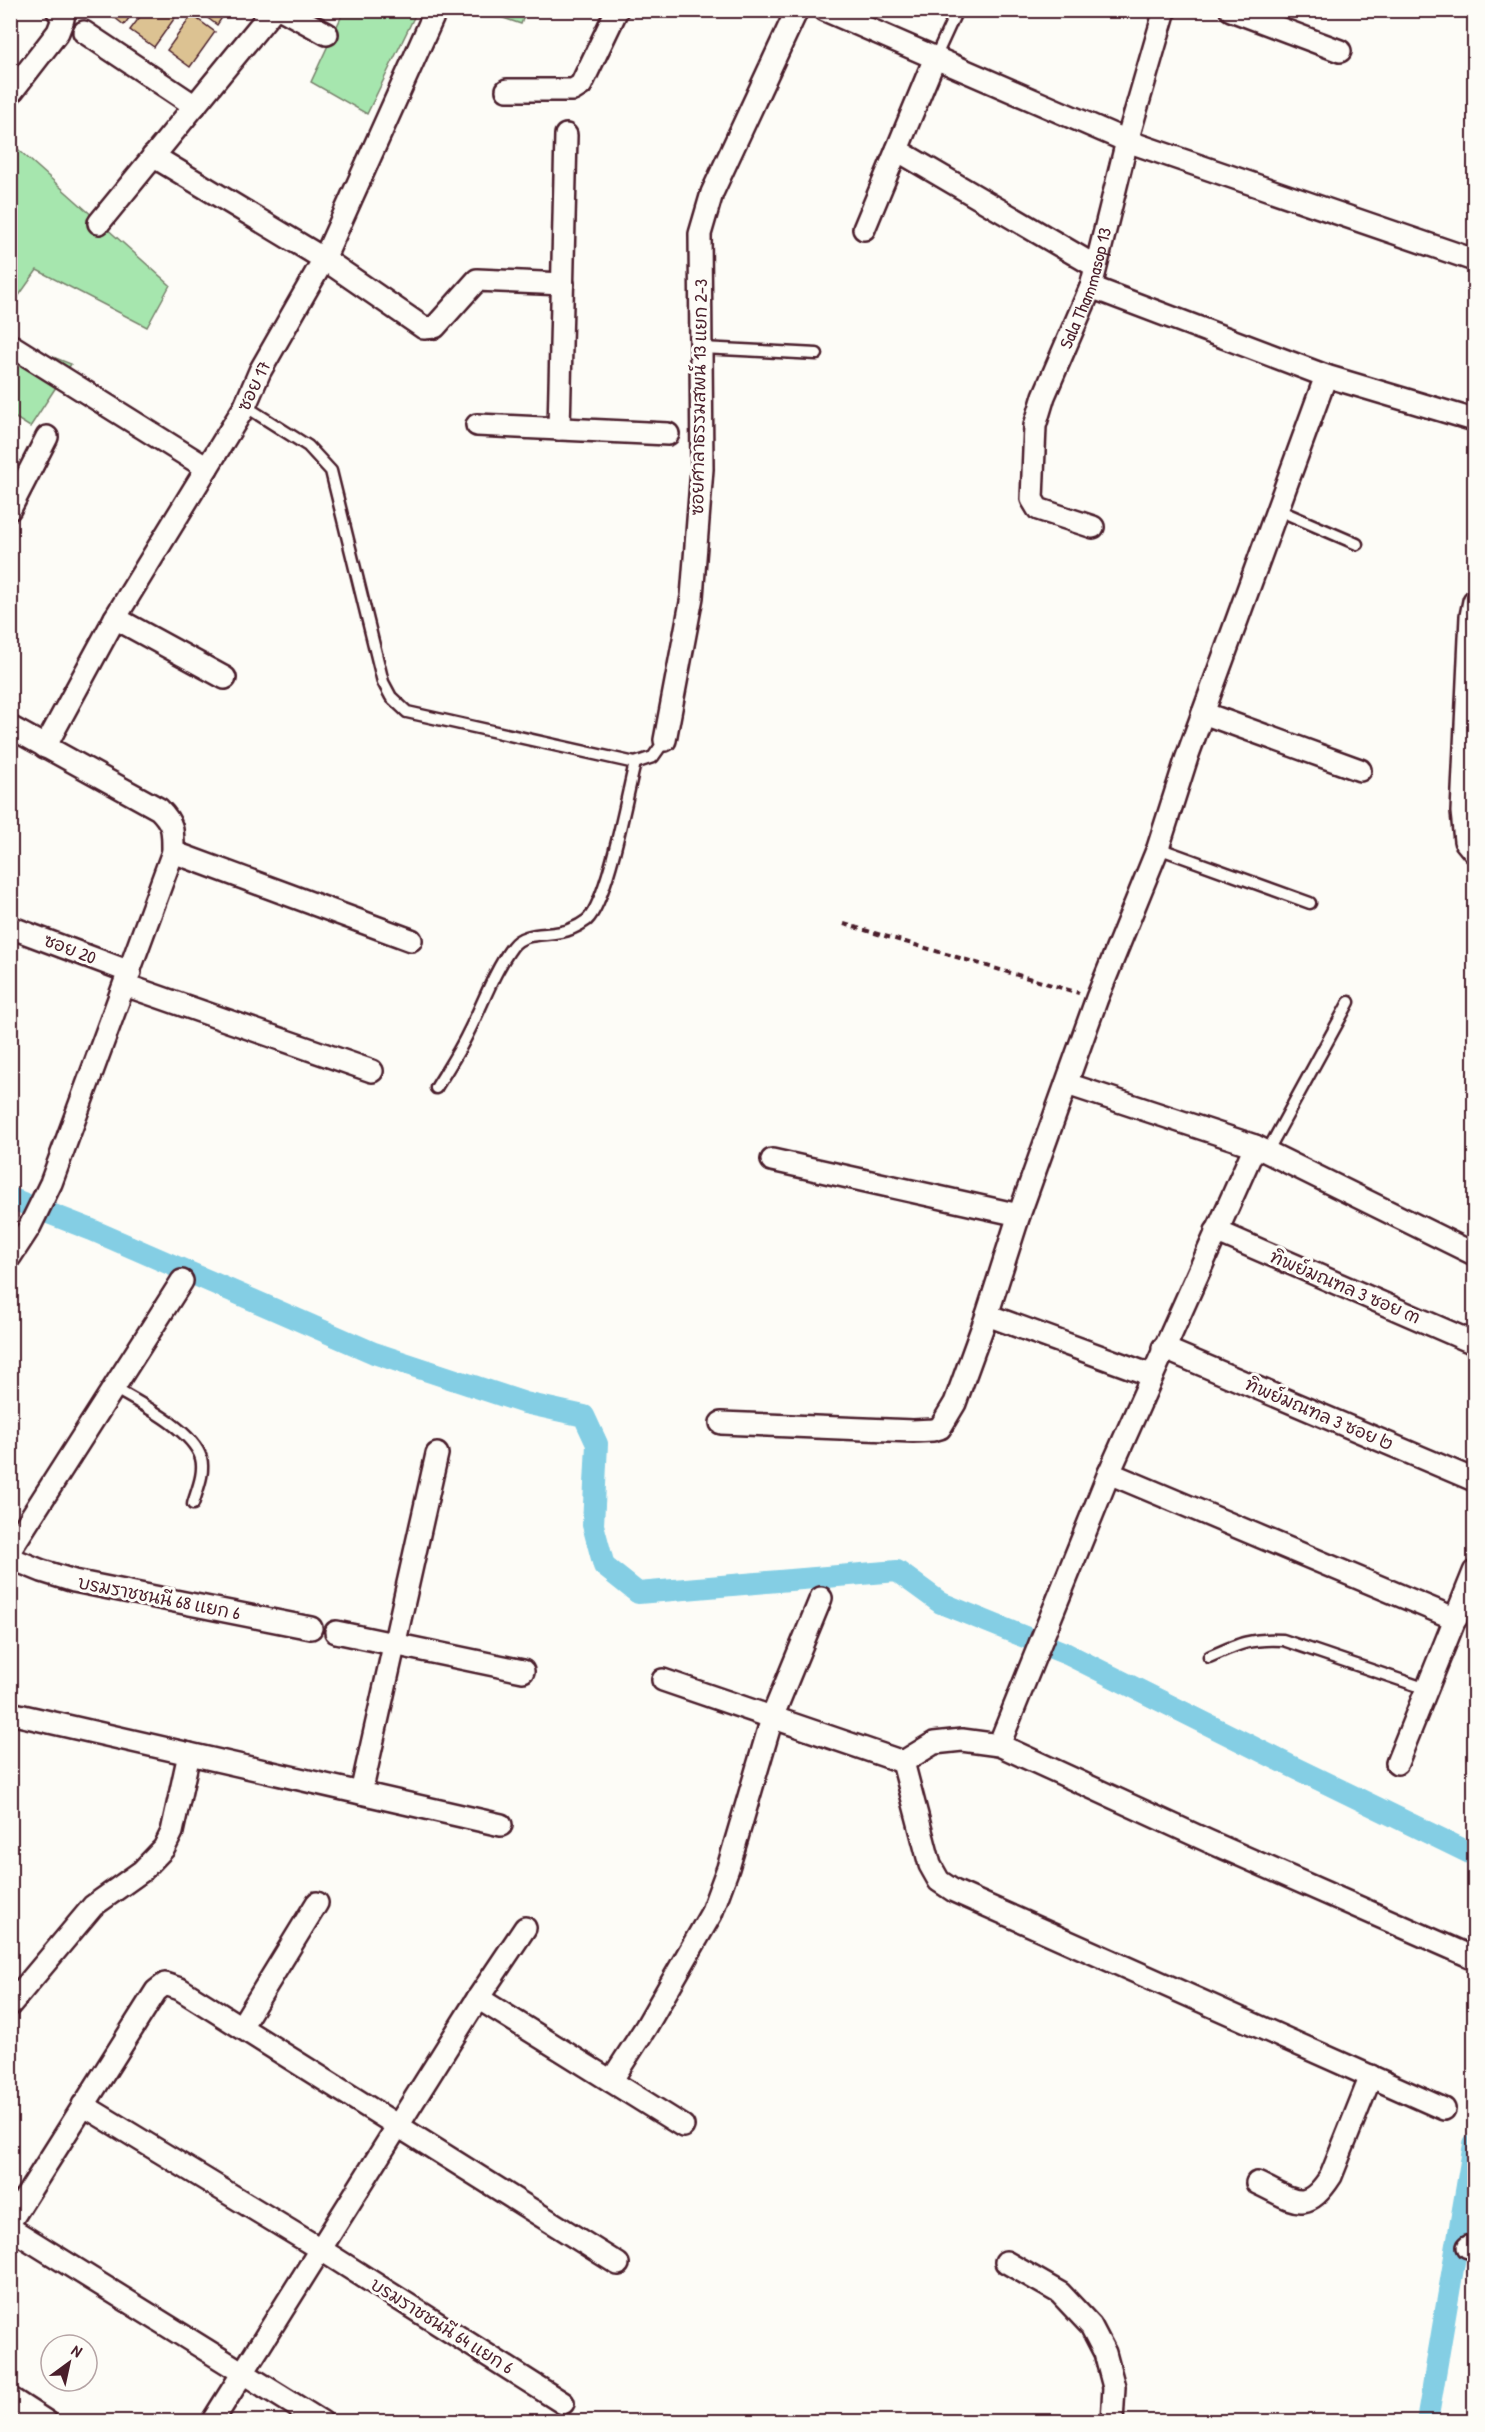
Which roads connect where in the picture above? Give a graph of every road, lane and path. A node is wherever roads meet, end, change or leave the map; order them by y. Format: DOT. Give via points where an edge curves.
graph roads {
  1 [pos="57,10"];
  2 [pos="273,10"];
  3 [pos="283,10"];
  4 [pos="436,10"];
  5 [pos="617,10"];
  6 [pos="797,10"];
  7 [pos="825,10"];
  8 [pos="957,10"];
  9 [pos="1165,10"];
  10 [pos="1241,12"];
  11 [pos="84,32"];
  12 [pos="327,34"];
  13 [pos="1340,51"];
  14 [pos="934,58"];
  15 [pos="507,90"];
  16 [pos="10,94"];
  17 [pos="195,106"];
  18 [pos="566,135"];
  19 [pos="1126,141"];
  20 [pos="897,150"];
  21 [pos="153,156"];
  22 [pos="99,223"];
  23 [pos="864,230"];
  24 [pos="324,259"];
  25 [pos="1474,260"];
  26 [pos="1095,266"];
  27 [pos="563,285"];
  28 [pos="1091,286"];
  29 [pos="12,346"];
  30 [pos="702,348"];
  31 [pos="817,354"];
  32 [pos="1326,376"];
  33 [pos="245,406"];
  34 [pos="1474,420"];
  35 [pos="477,425"];
  36 [pos="559,429"];
  37 [pos="668,434"];
  38 [pos="47,437"];
  39 [pos="207,468"];
  40 [pos="10,509"];
  41 [pos="1276,509"];
  42 [pos="1093,527"];
  43 [pos="1357,544"];
  44 [pos="1474,601"];
  45 [pos="115,618"];
  46 [pos="225,678"];
  47 [pos="1203,713"];
  48 [pos="10,727"];
  49 [pos="665,740"];
  50 [pos="45,747"];
  51 [pos="635,763"];
  52 [pos="1360,770"];
  53 [pos="1158,848"];
  54 [pos="173,852"];
  55 [pos="1474,852"];
  56 [pos="1310,903"];
  57 [pos="844,924"];
  58 [pos="10,927"];
  59 [pos="411,940"];
  60 [pos="127,978"];
  61 [pos="1097,998"];
  62 [pos="1349,1002"];
  63 [pos="372,1071"];
  64 [pos="1067,1084"];
  65 [pos="436,1088"];
  66 [pos="1261,1149"];
  67 [pos="772,1160"];
  68 [pos="1018,1215"];
  69 [pos="1216,1231"];
  70 [pos="1474,1254"];
  71 [pos="10,1257"];
  72 [pos="182,1281"];
  73 [pos="987,1315"];
  74 [pos="1474,1343"];
  75 [pos="1163,1348"];
  76 [pos="1151,1375"];
  77 [pos="114,1388"];
  78 [pos="721,1423"];
  79 [pos="436,1454"];
  80 [pos="1109,1473"];
  81 [pos="1474,1480"];
  82 [pos="193,1504"];
  83 [pos="10,1550"];
  84 [pos="10,1558"];
  85 [pos="1474,1572"];
  86 [pos="821,1598"];
  87 [pos="1456,1619"];
  88 [pos="311,1628"];
  89 [pos="336,1632"];
  90 [pos="394,1644"];
  91 [pos="1209,1657"];
  92 [pos="523,1671"];
  93 [pos="663,1680"];
  94 [pos="1427,1689"];
  95 [pos="10,1713"];
  96 [pos="772,1715"];
  97 [pos="999,1745"];
  98 [pos="189,1754"];
  99 [pos="903,1762"];
  100 [pos="1397,1763"];
  101 [pos="361,1794"];
  102 [pos="501,1825"];
  103 [pos="317,1903"];
  104 [pos="525,1928"];
  105 [pos="1474,1958"];
  106 [pos="478,1998"];
  107 [pos="10,2005"];
  108 [pos="241,2027"];
  109 [pos="1371,2076"];
  110 [pos="611,2081"];
  111 [pos="83,2105"];
  112 [pos="1444,2109"];
  113 [pos="683,2126"];
  114 [pos="398,2127"];
  115 [pos="1257,2183"];
  116 [pos="10,2222"];
  117 [pos="10,2228"];
  118 [pos="320,2249"];
  119 [pos="1006,2262"];
  120 [pos="618,2264"];
  121 [pos="242,2372"];
  122 [pos="10,2398"];
  123 [pos="563,2403"];
  124 [pos="47,2421"];
  125 [pos="212,2421"];
  126 [pos="322,2421"];
  127 [pos="1112,2421"];
  1 -- 16 [label="street" via="63,19 58,32"];
  2 -- 17 [label="street"];
  3 -- 12 [label="street"];
  4 -- 24 [label="street, ซอย 17"];
  5 -- 15 [label="street" via="586,78 573,90"];
  6 -- 30 [label="street, ซอยศาลาธรรมสพน์ 13 แยก 2-3" via="712,193 700,234"];
  7 -- 14 [label="street"];
  8 -- 14 [label="lane"];
  9 -- 19 [label="street, Sala Thammasop 13"];
  10 -- 13 [label="street"];
  11 -- 17 [label="street"];
  14 -- 19 [label="street"];
  14 -- 20 [label="street"];
  17 -- 21 [label="street"];
  18 -- 27 [label="street"];
  19 -- 25 [label="street"];
  19 -- 26 [label="street, Sala Thammasop 13"];
  20 -- 23 [label="street"];
  20 -- 26 [label="street"];
  21 -- 22 [label="street"];
  21 -- 24 [label="street"];
  24 -- 27 [label="street" via="424,328 435,327 477,280"];
  24 -- 33 [label="street, ซอย 17" via="260,371"];
  26 -- 28 [label="street, Sala Thammasop 13"];
  27 -- 36 [label="street"];
  28 -- 32 [label="street"];
  28 -- 42 [label="street, Sala Thammasop 13" via="1035,426 1032,499 1038,508"];
  29 -- 39 [label="street"];
  30 -- 31 [label="lane"];
  30 -- 49 [label="street, ซอยศาลาธรรมสพน์ 13 แยก 2-3" via="702,469 692,597"];
  32 -- 34 [label="street"];
  32 -- 41 [label="street"];
  33 -- 39 [label="street, ซอย 17"];
  33 -- 51 [label="lane" via="308,446 331,471 383,682 391,697 407,712"];
  35 -- 36 [label="street"];
  36 -- 37 [label="street"];
  38 -- 40 [label="street"];
  39 -- 45 [label="street, ซอย 17"];
  41 -- 43 [label="lane"];
  41 -- 47 [label="street"];
  44 -- 55 [label="street" via="1462,812 1465,841"];
  45 -- 46 [label="street"];
  45 -- 50 [label="street, ซอย 17"];
  47 -- 52 [label="street"];
  47 -- 53 [label="street"];
  48 -- 50 [label="street"];
  49 -- 51 [label="lane, ซอยศาลาธรรมสพน์ 13 แยก 2-3" via="653,757"];
  50 -- 54 [label="street" via="159,809 171,821"];
  51 -- 65 [label="lane" via="596,907 587,919 569,930 528,936 513,946"];
  53 -- 56 [label="lane"];
  53 -- 61 [label="street"];
  54 -- 59 [label="street"];
  54 -- 60 [label="street"];
  57 -- 61 [label="path"];
  58 -- 60 [label="street, ซอย 20"];
  60 -- 63 [label="street, ซอย 20"];
  60 -- 71 [label="street" via="51,1183"];
  61 -- 64 [label="street"];
  62 -- 66 [label="lane"];
  64 -- 66 [label="street"];
  64 -- 68 [label="street"];
  66 -- 69 [label="street"];
  66 -- 70 [label="street"];
  67 -- 68 [label="street"];
  68 -- 73 [label="street"];
  69 -- 74 [label="street, ทิพย์มณฑล 3 ซอย ๓"];
  69 -- 75 [label="street"];
  72 -- 77 [label="street"];
  73 -- 76 [label="street"];
  73 -- 78 [label="street" via="955,1403 940,1428 914,1431"];
  75 -- 76 [label="street"];
  75 -- 81 [label="street, ทิพย์มณฑล 3 ซอย ๒"];
  76 -- 80 [label="street"];
  77 -- 82 [label="lane" via="182,1432 201,1457 202,1472"];
  77 -- 83 [label="street"];
  79 -- 90 [label="street"];
  80 -- 87 [label="street"];
  80 -- 97 [label="street"];
  84 -- 88 [label="street, บรมราชชนนี 68 แยก 6" via="74,1581"];
  85 -- 87 [label="street"];
  86 -- 96 [label="street"];
  87 -- 94 [label="street"];
  89 -- 90 [label="street"];
  90 -- 92 [label="street"];
  90 -- 101 [label="street"];
  91 -- 94 [label="lane" via="1243,1642 1283,1640"];
  93 -- 96 [label="street"];
  94 -- 100 [label="street"];
  95 -- 98 [label="street"];
  96 -- 99 [label="street"];
  96 -- 110 [label="street" via="711,1914"];
  97 -- 99 [label="street" via="962,1740 934,1743"];
  97 -- 105 [label="street"];
  98 -- 101 [label="street"];
  98 -- 107 [label="street" via="172,1832 164,1848 142,1871 93,1906"];
  99 -- 109 [label="street" via="930,1864 939,1881"];
  101 -- 102 [label="street"];
  103 -- 108 [label="street"];
  104 -- 106 [label="street"];
  106 -- 110 [label="street"];
  106 -- 114 [label="street"];
  108 -- 111 [label="street" via="180,1989 165,1984 156,1991"];
  108 -- 114 [label="street"];
  109 -- 112 [label="street"];
  109 -- 115 [label="street" via="1331,2176 1312,2200 1299,2202"];
  110 -- 113 [label="street"];
  111 -- 116 [label="street"];
  111 -- 118 [label="street, บรมราชชนนี 64 แยก 6"];
  114 -- 118 [label="street"];
  114 -- 120 [label="street"];
  117 -- 121 [label="street"];
  118 -- 121 [label="street"];
  118 -- 123 [label="street, บรมราชชนนี 64 แยก 6"];
  119 -- 127 [label="street" via="1060,2293 1091,2326 1106,2353 1114,2387"];
  121 -- 125 [label="street"];
  121 -- 126 [label="street"];
  122 -- 124 [label="street"];
}
